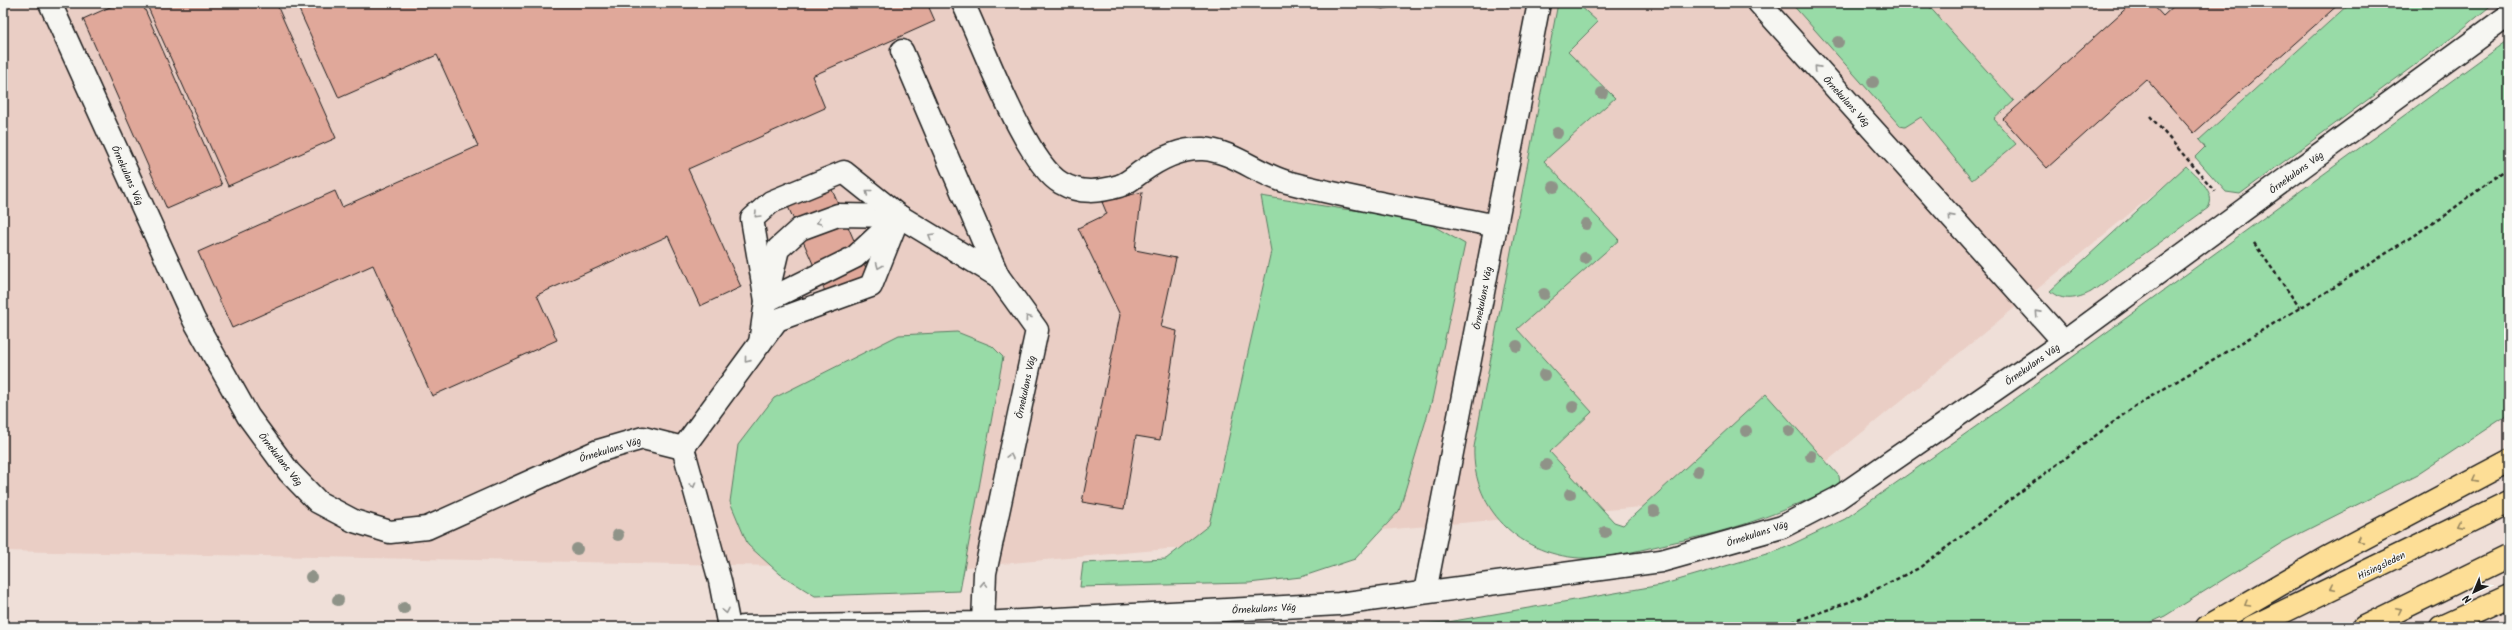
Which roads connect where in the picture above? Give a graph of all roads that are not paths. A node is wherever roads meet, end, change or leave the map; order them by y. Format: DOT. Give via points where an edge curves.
graph roads {
  1 [pos="50,3"];
  2 [pos="963,3"];
  3 [pos="1539,3"];
  4 [pos="1759,3"];
  5 [pos="2509,15"];
  6 [pos="902,51"];
  7 [pos="899,216"];
  8 [pos="1496,226"];
  9 [pos="998,276"];
  10 [pos="766,301"];
  11 [pos="2064,342"];
  12 [pos="760,343"];
  13 [pos="683,448"];
  14 [pos="2509,461"];
  15 [pos="2509,502"];
  16 [pos="2509,556"];
  17 [pos="1425,592"];
  18 [pos="2509,596"];
  19 [pos="983,623"];
  20 [pos="729,627"];
  21 [pos="743,627"];
  22 [pos="2207,627"];
  23 [pos="2252,627"];
  24 [pos="2364,627"];
  25 [pos="2441,627"];
  1 -- 13 [label="street, Örnekulans Väg" via="194,320 248,416 289,472 318,502 354,522 390,532 427,528 598,451 643,438"];
  2 -- 8 [label="street" via="1026,141 1043,167 1061,183 1084,192 1105,190 1125,184 1166,157 1183,151 1203,149 1224,154 1285,182"];
  3 -- 8 [label="street, Örnekulans Väg"];
  11 -- 4 [label="street, Örnekulans Väg, one-way"];
  5 -- 11 [label="street, Örnekulans Väg"];
  6 -- 9 [label="street"];
  9 -- 7 [label="street, Örnekulans Väg, one-way"];
  7 -- 10 [label="street" via="856,257"];
  7 -- 10 [label="street, one-way" via="838,215 800,229 778,249"];
  7 -- 10 [label="street, Örnekulans Väg, one-way" via="844,172 771,202 752,219"];
  7 -- 12 [label="street, one-way" via="871,286 777,320"];
  8 -- 17 [label="street, Örnekulans Väg"];
  19 -- 9 [label="street, Örnekulans Väg, one-way" via="985,573 1037,330"];
  10 -- 12 [label="street, Örnekulans Väg"];
  11 -- 17 [label="street, Örnekulans Väg" via="1838,498 1782,527 1661,561"];
  12 -- 13 [label="street, one-way"];
  13 -- 20 [label="street, one-way" via="720,581"];
  14 -- 22 [label="highway, one-way" via="2326,558"];
  15 -- 23 [label="highway, Hisingsleden, one-way"];
  24 -- 16 [label="highway, one-way"];
  17 -- 19 [label="street, Örnekulans Väg" via="1339,604"];
  18 -- 25 [label="highway"];
  19 -- 21 [label="street, Örnekulans Väg"];
}
